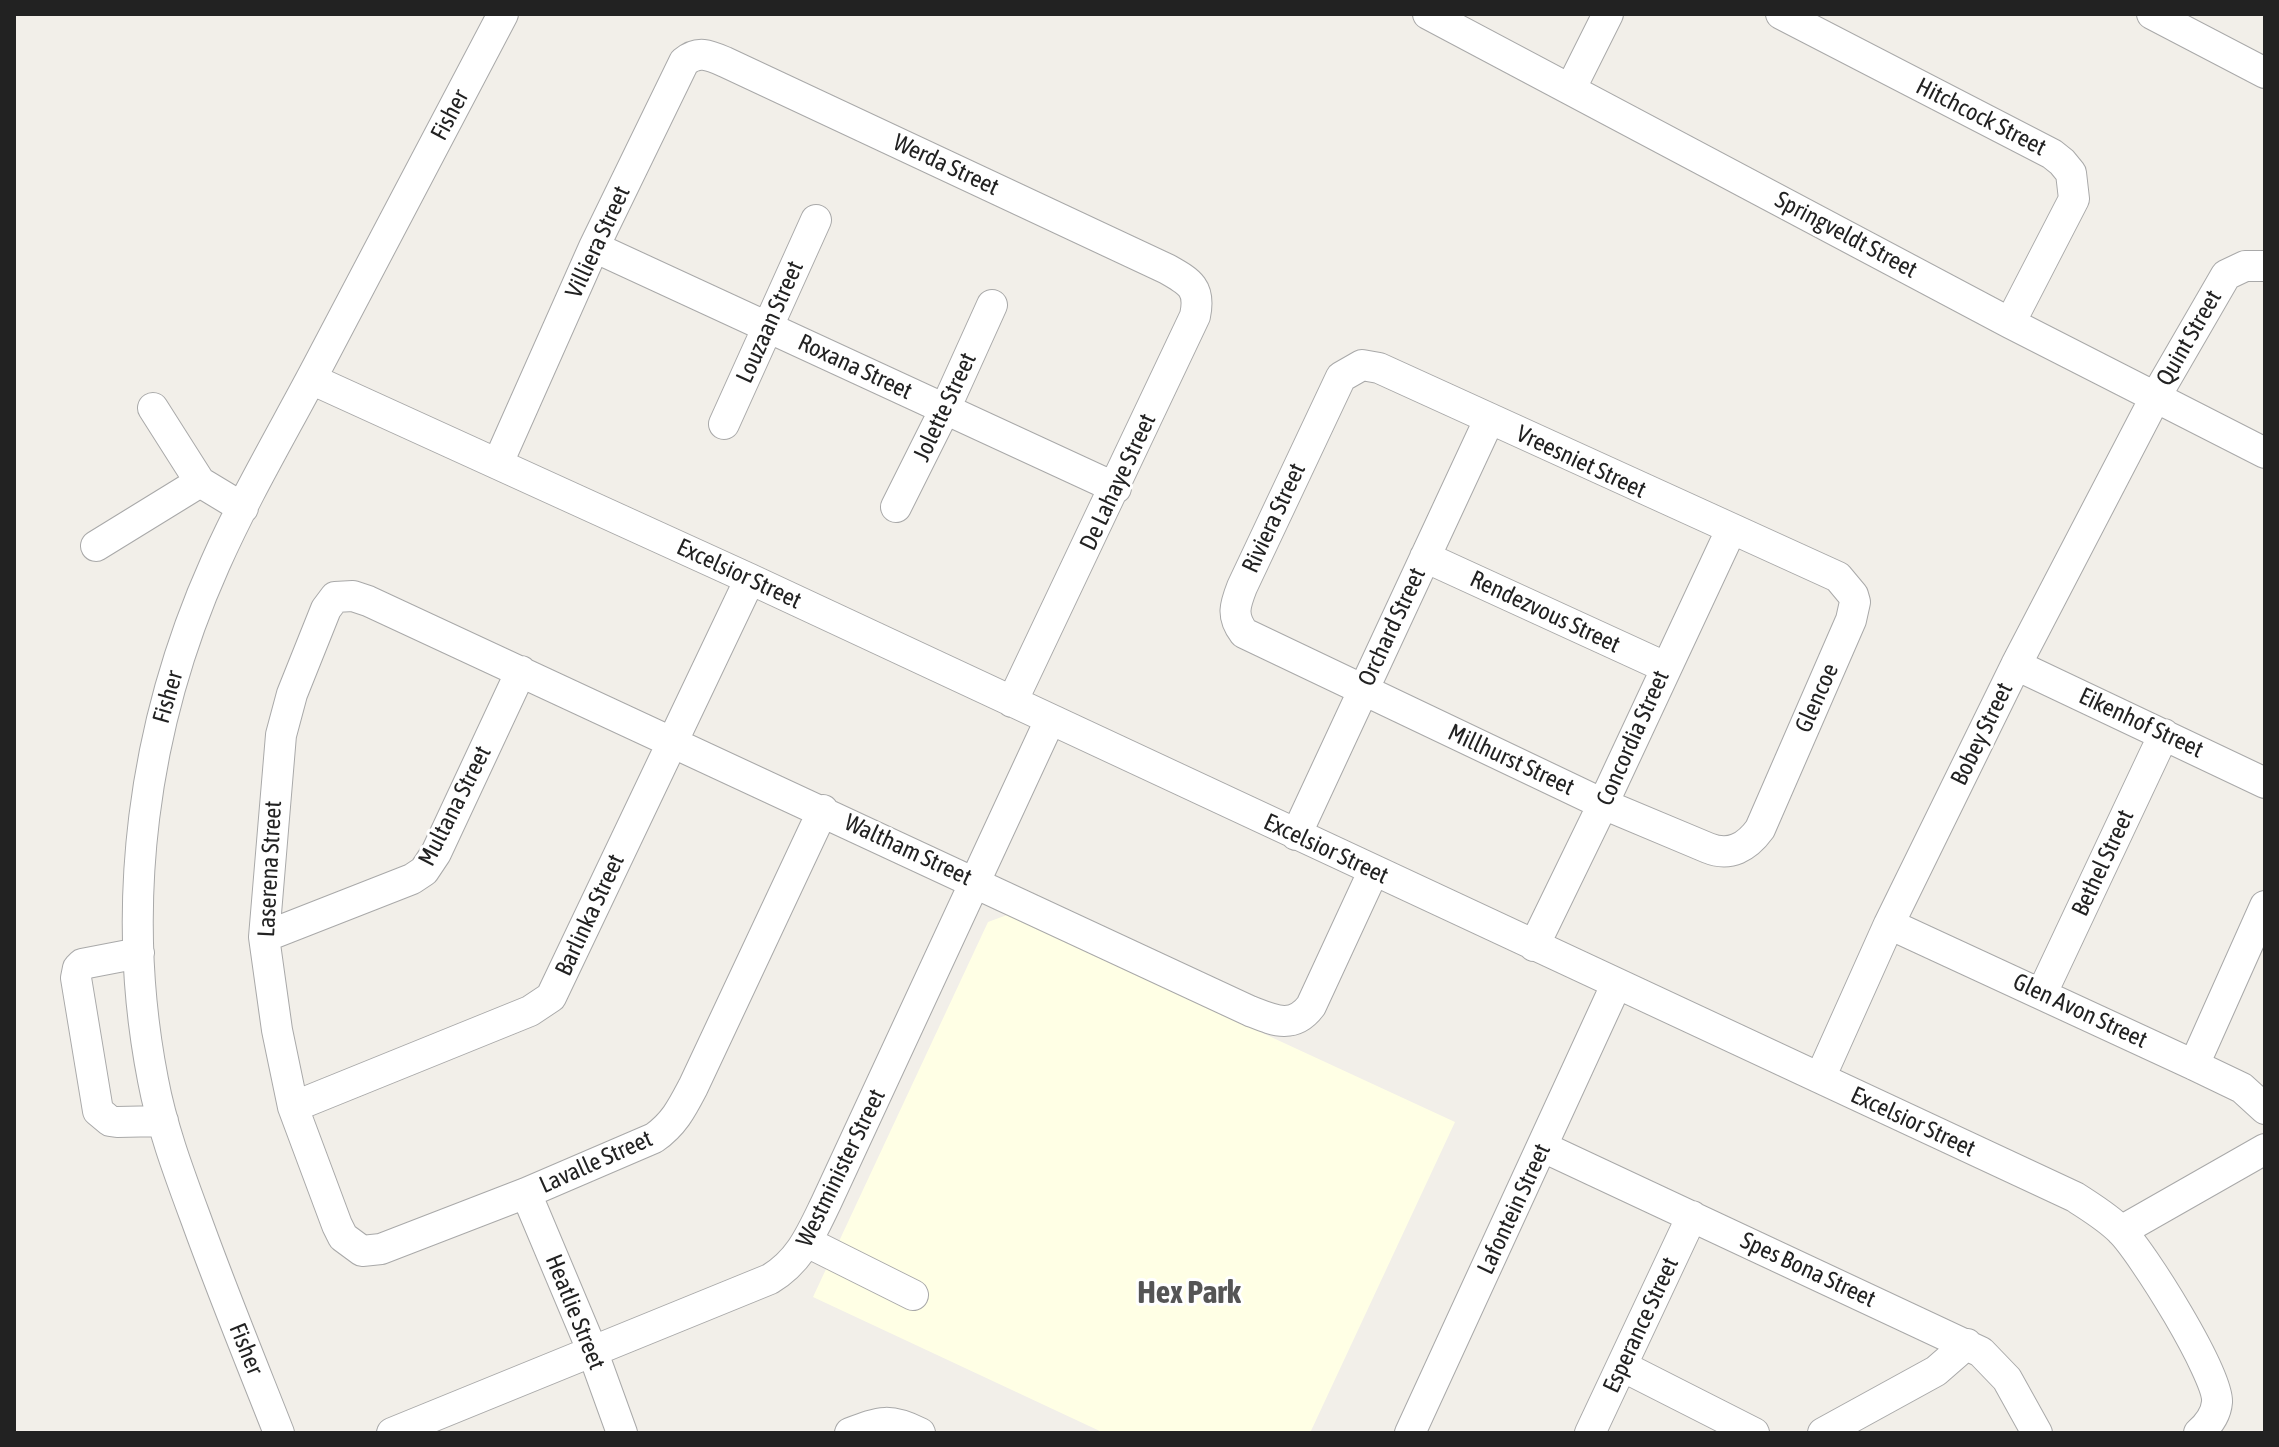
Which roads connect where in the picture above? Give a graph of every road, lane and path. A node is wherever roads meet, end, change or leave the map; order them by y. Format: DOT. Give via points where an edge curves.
graph roads {
  1 [pos="503,14"];
  2 [pos="1428,14"];
  3 [pos="1608,14"];
  4 [pos="1781,14"];
  5 [pos="2152,14"];
  6 [pos="725,62"];
  7 [pos="2265,73"];
  8 [pos="1571,88"];
  9 [pos="816,220"];
  10 [pos="594,247"];
  11 [pos="2265,266"];
  12 [pos="1167,269"];
  13 [pos="992,305"];
  14 [pos="2010,323"];
  15 [pos="768,327"];
  16 [pos="311,379"];
  17 [pos="1337,386"];
  18 [pos="2156,396"];
  19 [pos="153,408"];
  20 [pos="945,409"];
  21 [pos="1489,420"];
  22 [pos="724,424"];
  23 [pos="2265,453"];
  24 [pos="498,463"];
  25 [pos="200,482"];
  26 [pos="1116,488"];
  27 [pos="896,507"];
  28 [pos="243,508"];
  29 [pos="1731,530"];
  30 [pos="96,546"];
  31 [pos="1425,557"];
  32 [pos="1831,574"];
  33 [pos="750,579"];
  34 [pos="368,601"];
  35 [pos="1260,642"];
  36 [pos="2016,665"];
  37 [pos="1665,667"];
  38 [pos="521,671"];
  39 [pos="1363,690"];
  40 [pos="1012,702"];
  41 [pos="1050,720"];
  42 [pos="2164,734"];
  43 [pos="672,740"];
  44 [pos="2265,783"];
  45 [pos="1603,804"];
  46 [pos="823,810"];
  47 [pos="1760,829"];
  48 [pos="1296,835"];
  49 [pos="1373,872"];
  50 [pos="976,882"];
  51 [pos="2265,906"];
  52 [pos="1889,924"];
  53 [pos="264,937"];
  54 [pos="1534,946"];
  55 [pos="139,953"];
  56 [pos="1616,985"];
  57 [pos="2042,993"];
  58 [pos="2194,1065"];
  59 [pos="1820,1078"];
  60 [pos="293,1107"];
  61 [pos="2265,1109"];
  62 [pos="163,1121"];
  63 [pos="1543,1147"];
  64 [pos="2265,1149"];
  65 [pos="526,1193"];
  66 [pos="1692,1216"];
  67 [pos="337,1225"];
  68 [pos="2121,1231"];
  69 [pos="807,1242"];
  70 [pos="913,1295"];
  71 [pos="1967,1344"];
  72 [pos="592,1350"];
  73 [pos="1622,1366"];
  74 [pos="279,1433"];
  75 [pos="392,1433"];
  76 [pos="622,1433"];
  77 [pos="850,1433"];
  78 [pos="920,1433"];
  79 [pos="1410,1433"];
  80 [pos="1590,1433"];
  81 [pos="1754,1433"];
  82 [pos="1823,1433"];
  83 [pos="2037,1433"];
  84 [pos="2199,1433"];
  1 -- 16 [label="street, Fisher"];
  2 -- 8 [label="street, Springveldt Street"];
  3 -- 8 [label="street"];
  4 -- 14 [label="street, Hitchcock Street" via="2066,166 2074,185 2072,204"];
  5 -- 7 [label="street"];
  6 -- 10 [label="street, Villiera Street" via="698,54 684,62"];
  6 -- 12 [label="street, Werda Street"];
  8 -- 14 [label="street, Springveldt Street"];
  9 -- 15 [label="street, Louzaan Street"];
  10 -- 15 [label="street, Roxana Street"];
  10 -- 24 [label="street, Villiera Street"];
  11 -- 18 [label="street, Quint Street" via="2245,266 2226,275"];
  12 -- 26 [label="street, De Lahaye Street" via="1195,289 1195,316"];
  13 -- 20 [label="street, Jolette Street"];
  14 -- 18 [label="street, Springveldt Street"];
  15 -- 20 [label="street, Roxana Street"];
  15 -- 22 [label="street, Louzaan Street"];
  16 -- 24 [label="street, Excelsior Street"];
  16 -- 28 [label="street, Fisher"];
  17 -- 21 [label="street, Vreesniet Street" via="1346,372 1370,365"];
  17 -- 35 [label="street, Riviera Street" via="1236,601 1238,626"];
  18 -- 23 [label="street, Springveldt Street"];
  18 -- 36 [label="street, Bobey Street"];
  19 -- 25 [label="street"];
  20 -- 26 [label="street, Roxana Street"];
  20 -- 27 [label="street, Jolette Street"];
  21 -- 29 [label="street, Vreesniet Street"];
  21 -- 31 [label="street, Orchard Street"];
  24 -- 33 [label="street, Excelsior Street"];
  25 -- 28 [label="street"];
  25 -- 30 [label="street"];
  26 -- 40 [label="street, De Lahaye Street"];
  28 -- 55 [label="street, Fisher" via="215,564 178,662 155,747 143,816"];
  29 -- 32 [label="street, Vreesniet Street"];
  29 -- 37 [label="street, Concordia Street"];
  31 -- 37 [label="street, Rendezvous Street"];
  31 -- 39 [label="street, Orchard Street"];
  32 -- 47 [label="street, Glencoe" via="1850,589 1855,610"];
  33 -- 40 [label="street, Excelsior Street"];
  33 -- 43 [label="street, Barlinka Street"];
  34 -- 38 [label="street, Waltham Street"];
  34 -- 53 [label="street, Laserena Street" via="343,595 329,603 285,716 277,755"];
  35 -- 39 [label="street, Millhurst Street"];
  36 -- 42 [label="street, Eikenhof Street"];
  36 -- 52 [label="street, Bobey Street"];
  37 -- 45 [label="street, Concordia Street"];
  38 -- 43 [label="street, Waltham Street"];
  38 -- 53 [label="street, Multana Street" via="424,871"];
  39 -- 45 [label="street, Millhurst Street"];
  39 -- 48 [label="street, Orchard Street"];
  40 -- 41 [label="street, Excelsior Street"];
  41 -- 48 [label="street, Excelsior Street"];
  41 -- 50 [label="street, Westminister Street"];
  42 -- 44 [label="street, Eikenhof Street"];
  42 -- 57 [label="street, Bethel Street"];
  43 -- 46 [label="street, Waltham Street"];
  43 -- 60 [label="street, Barlinka Street" via="544,1004"];
  45 -- 47 [label="street, Millhurst Street" via="1718,852 1744,846"];
  45 -- 54 [label="street, Concordia Street"];
  46 -- 50 [label="street, Waltham Street"];
  46 -- 65 [label="street, Lavalle Street" via="673,1123 654,1138"];
  48 -- 49 [label="street, Excelsior Street"];
  49 -- 50 [label="street, Waltham Street" via="1311,1006 1298,1019 1283,1022"];
  49 -- 54 [label="street, Excelsior Street"];
  50 -- 69 [label="street, Westminister Street"];
  51 -- 58 [label="street"];
  52 -- 57 [label="street, Glen Avon Street"];
  52 -- 59 [label="street, Bobey Street"];
  53 -- 60 [label="street, Laserena Street"];
  54 -- 56 [label="street, Excelsior Street"];
  55 -- 62 [label="street, Fisher" via="144,1026"];
  55 -- 62 [label="street" via="86,962 76,978 98,1111 110,1121"];
  56 -- 59 [label="street, Excelsior Street"];
  56 -- 63 [label="street, Lafontein Street"];
  57 -- 58 [label="street, Glen Avon Street"];
  58 -- 61 [label="street, Glen Avon Street" via="2242,1088"];
  59 -- 68 [label="street, Excelsior Street" via="2075,1197"];
  60 -- 67 [label="street, Laserena Street"];
  62 -- 74 [label="street, Fisher"];
  63 -- 66 [label="street, Spes Bona Street"];
  63 -- 79 [label="street, Lafontein Street"];
  64 -- 68 [label="street"];
  65 -- 67 [label="street, Lavalle Street" via="371,1252 352,1245"];
  65 -- 72 [label="street, Heatlie Street"];
  66 -- 71 [label="street, Spes Bona Street"];
  66 -- 73 [label="street, Esperance Street"];
  68 -- 84 [label="street, Excelsior Street" via="2150,1268 2210,1375 2217,1401"];
  69 -- 70 [label="street"];
  69 -- 72 [label="street, Westminister Street" via="792,1264 770,1279"];
  71 -- 82 [label="street" via="1936,1371"];
  71 -- 83 [label="street, Spes Bona Street" via="1999,1368"];
  72 -- 75 [label="street, Westminister Street"];
  72 -- 76 [label="street, Heatlie Street"];
  73 -- 80 [label="street, Esperance Street"];
  73 -- 81 [label="street"];
  77 -- 78 [label="street" via="889,1422"];
}
